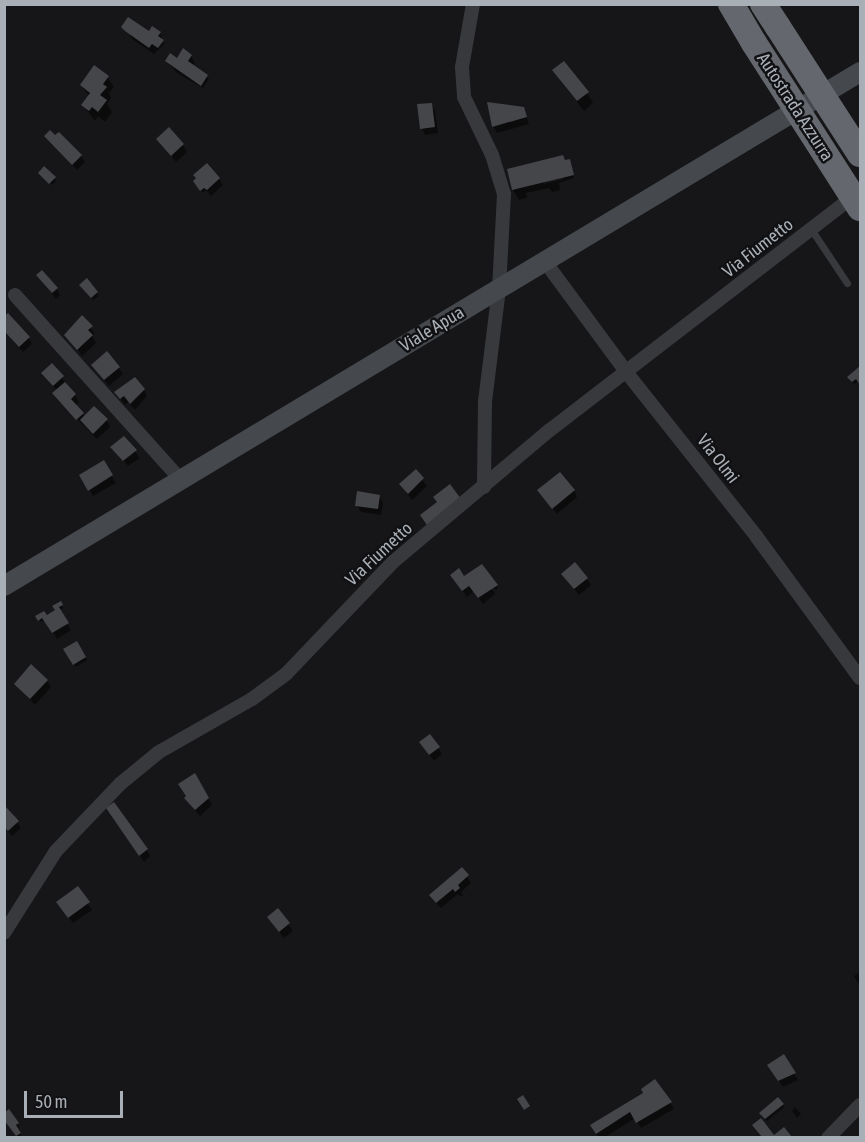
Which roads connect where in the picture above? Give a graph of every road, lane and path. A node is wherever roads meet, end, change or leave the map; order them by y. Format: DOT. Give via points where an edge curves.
graph roads {
  1 [pos="473,4"];
  2 [pos="731,4"];
  3 [pos="764,4"];
  4 [pos="861,72"];
  5 [pos="861,154"];
  6 [pos="861,191"];
  7 [pos="861,208"];
  8 [pos="811,229"];
  9 [pos="546,262"];
  10 [pos="847,283"];
  11 [pos="499,289"];
  12 [pos="15,295"];
  13 [pos="627,373"];
  14 [pos="181,480"];
  15 [pos="484,487"];
  16 [pos="4,586"];
  17 [pos="861,678"];
  18 [pos="5,935"];
  19 [pos="861,1106"];
  20 [pos="828,1137"];
  1 -- 11 [label="street" via="462,67 464,97 492,155 504,194"];
  2 -- 7 [label="highway, Autostrada Azzurra, bridge"];
  3 -- 5 [label="highway, Autostrada Azzurra, bridge"];
  4 -- 9 [label="street, Viale Apua"];
  6 -- 8 [label="street, Via Fiumetto"];
  8 -- 10 [label="lane"];
  8 -- 13 [label="street, Via Fiumetto"];
  9 -- 11 [label="street, Viale Apua"];
  9 -- 13 [label="street, Via Olmi"];
  11 -- 14 [label="street, Viale Apua"];
  11 -- 15 [label="street" via="485,402"];
  12 -- 14 [label="street"];
  13 -- 15 [label="street, Via Fiumetto" via="550,430"];
  13 -- 17 [label="street, Via Olmi" via="756,536"];
  14 -- 16 [label="street, Viale Apua"];
  15 -- 18 [label="street, Via Fiumetto" via="393,562 285,674 252,699 159,752 120,784 56,851"];
  19 -- 20 [label="street"];
}
